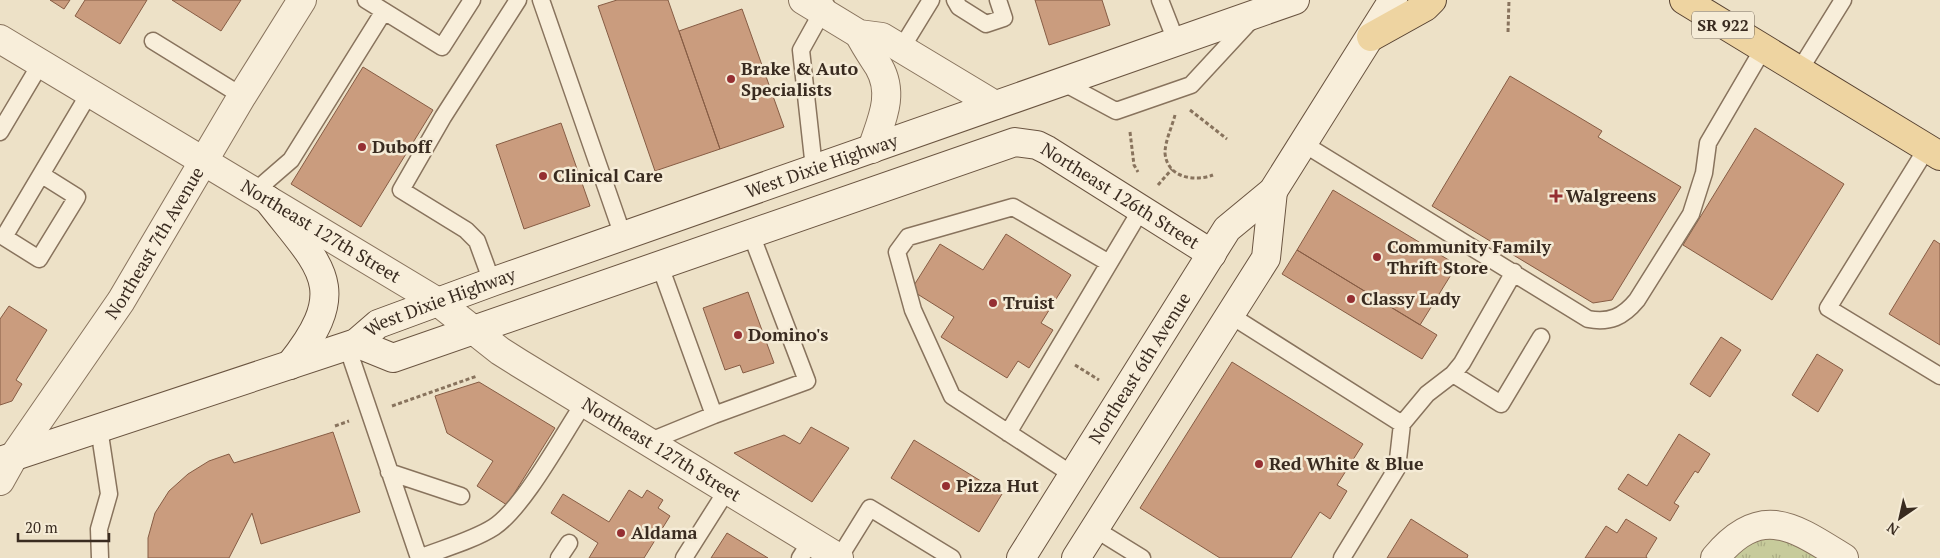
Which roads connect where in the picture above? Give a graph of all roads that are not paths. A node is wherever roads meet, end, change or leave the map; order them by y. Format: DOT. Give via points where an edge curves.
graph roads {
  1 [pos="302,0"];
  2 [pos="366,0"];
  3 [pos="472,0"];
  4 [pos="518,0"];
  5 [pos="541,0"];
  6 [pos="931,0"];
  7 [pos="955,0"];
  8 [pos="998,0"];
  9 [pos="1162,0"];
  10 [pos="1294,0"];
  11 [pos="1393,0"];
  12 [pos="1432,0"];
  13 [pos="1684,0"];
  14 [pos="1843,0"];
  15 [pos="818,4"];
  16 [pos="384,11"];
  17 [pos="1256,15"];
  18 [pos="859,34"];
  19 [pos="1371,37"];
  20 [pos="0,38"];
  21 [pos="153,41"];
  22 [pos="1176,41"];
  23 [pos="901,49"];
  24 [pos="1763,49"];
  25 [pos="41,63"];
  26 [pos="1799,71"];
  27 [pos="1062,82"];
  28 [pos="90,92"];
  29 [pos="242,96"];
  30 [pos="995,105"];
  31 [pos="0,132"];
  32 [pos="1025,142"];
  33 [pos="1304,144"];
  34 [pos="872,149"];
  35 [pos="1934,152"];
  36 [pos="203,162"];
  37 [pos="814,168"];
  38 [pos="42,175"];
  39 [pos="1273,191"];
  40 [pos="261,196"];
  41 [pos="1147,199"];
  42 [pos="751,234"];
  43 [pos="623,236"];
  44 [pos="1212,254"];
  45 [pos="1109,263"];
  46 [pos="660,266"];
  47 [pos="1514,272"];
  48 [pos="492,282"];
  49 [pos="438,302"];
  50 [pos="1230,315"];
  51 [pos="474,330"];
  52 [pos="1541,337"];
  53 [pos="351,344"];
  54 [pos="290,365"];
  55 [pos="1453,374"];
  56 [pos="1940,376"];
  57 [pos="584,403"];
  58 [pos="714,415"];
  59 [pos="1402,424"];
  60 [pos="99,428"];
  61 [pos="1008,433"];
  62 [pos="648,442"];
  63 [pos="7,459"];
  64 [pos="389,472"];
  65 [pos="1073,475"];
  66 [pos="0,481"];
  67 [pos="727,490"];
  68 [pos="461,496"];
  69 [pos="1095,529"];
  70 [pos="568,543"];
  71 [pos="805,549"];
  72 [pos="100,558"];
  73 [pos="419,558"];
  74 [pos="559,558"];
  75 [pos="684,558"];
  76 [pos="839,558"];
  77 [pos="952,558"];
  78 [pos="1022,558"];
  79 [pos="1076,558"];
  80 [pos="1142,558"];
  81 [pos="1342,558"];
  82 [pos="1715,558"];
  83 [pos="1844,558"];
  1 -- 29 [label="main road, Northeast 7th Avenue"];
  2 -- 16 [label="lane"];
  3 -- 16 [label="lane" via="442,47"];
  4 -- 48 [label="lane" via="443,117 401,190 466,230 477,242"];
  5 -- 43 [label="lane"];
  6 -- 23 [label="lane"];
  7 -- 8 [label="lane" via="959,7 986,24 1004,18"];
  9 -- 22 [label="lane"];
  10 -- 17 [label="main road, West Dixie Highway"];
  11 -- 19 [label="main road, Northeast 6th Avenue"];
  12 -- 19 [label="main road"];
  13 -- 24 [label="main road, SR 922"];
  14 -- 26 [label="lane"];
  15 -- 18 [label="main road"];
  15 -- 37 [label="lane" via="801,50"];
  16 -- 40 [label="lane" via="291,160"];
  17 -- 22 [label="main road, West Dixie Highway"];
  17 -- 27 [label="lane" via="1191,85 1169,93 1116,111"];
  18 -- 23 [label="main road" via="882,37"];
  18 -- 34 [label="main road" via="887,87 884,113"];
  19 -- 33 [label="main road, Northeast 6th Avenue"];
  20 -- 25 [label="main road, Northeast 127th Street"];
  21 -- 29 [label="lane"];
  22 -- 27 [label="main road, West Dixie Highway"];
  23 -- 30 [label="main road"];
  24 -- 26 [label="main road, SR 922"];
  24 -- 47 [label="lane" via="1708,143 1704,173 1691,214 1628,312 1615,319 1588,319"];
  25 -- 28 [label="main road, Northeast 127th Street"];
  25 -- 31 [label="lane"];
  26 -- 35 [label="main road, SR 922"];
  27 -- 30 [label="main road, West Dixie Highway"];
  28 -- 36 [label="main road, Northeast 127th Street"];
  28 -- 38 [label="lane"];
  29 -- 36 [label="main road, Northeast 7th Avenue"];
  30 -- 34 [label="main road, West Dixie Highway"];
  32 -- 41 [label="main road, Northeast 126th Street"];
  32 -- 42 [label="main road, West Dixie Highway" via="1010,143 979,153"];
  33 -- 39 [label="main road, Northeast 6th Avenue"];
  33 -- 47 [label="lane"];
  34 -- 37 [label="main road, West Dixie Highway"];
  35 -- 56 [label="lane" via="1828,308"];
  36 -- 40 [label="main road, Northeast 127th Street"];
  36 -- 63 [label="main road, Northeast 7th Avenue" via="121,301"];
  37 -- 43 [label="main road, West Dixie Highway"];
  38 -- 38 [label="lane" via="4,237 39,259 77,197"];
  39 -- 44 [label="main road, Northeast 6th Avenue" via="1227,229"];
  39 -- 50 [label="main road, Northeast 6th Avenue" via="1266,258"];
  40 -- 49 [label="main road, Northeast 127th Street"];
  40 -- 54 [label="main road" via="314,258 322,275 324,287 318,326"];
  41 -- 44 [label="main road, Northeast 126th Street"];
  41 -- 45 [label="lane"];
  42 -- 46 [label="main road, West Dixie Highway"];
  42 -- 58 [label="lane" via="807,381"];
  43 -- 48 [label="main road, West Dixie Highway"];
  44 -- 65 [label="main road, Northeast 6th Avenue"];
  45 -- 61 [label="lane"];
  45 -- 61 [label="lane" via="1013,207 908,236 897,252 911,302 952,396"];
  46 -- 51 [label="main road, West Dixie Highway"];
  46 -- 58 [label="lane"];
  47 -- 55 [label="lane"];
  48 -- 49 [label="main road, West Dixie Highway"];
  49 -- 51 [label="main road, Northeast 127th Street"];
  49 -- 53 [label="main road, West Dixie Highway" via="378,324"];
  50 -- 59 [label="lane"];
  50 -- 69 [label="main road, Northeast 6th Avenue"];
  51 -- 53 [label="main road, West Dixie Highway" via="393,358"];
  51 -- 57 [label="main road, Northeast 127th Street" via="500,351"];
  52 -- 55 [label="lane" via="1501,404"];
  53 -- 54 [label="main road, West Dixie Highway"];
  53 -- 64 [label="lane" via="369,414"];
  54 -- 60 [label="main road, West Dixie Highway"];
  55 -- 59 [label="lane" via="1427,394"];
  57 -- 62 [label="main road, Northeast 127th Street"];
  57 -- 73 [label="lane" via="504,520"];
  58 -- 62 [label="lane"];
  59 -- 81 [label="lane" via="1397,468"];
  60 -- 63 [label="main road, West Dixie Highway"];
  60 -- 72 [label="lane" via="109,494 98,529"];
  61 -- 65 [label="lane"];
  62 -- 67 [label="main road, Northeast 127th Street"];
  63 -- 66 [label="main road, Northeast 7th Avenue"];
  64 -- 68 [label="lane"];
  64 -- 73 [label="lane"];
  65 -- 78 [label="main road, Northeast 6th Avenue"];
  67 -- 71 [label="main road, Northeast 127th Street"];
  67 -- 75 [label="lane"];
  69 -- 79 [label="main road, Northeast 6th Avenue"];
  69 -- 80 [label="lane"];
  70 -- 74 [label="lane"];
  71 -- 76 [label="main road, Northeast 127th Street"];
  76 -- 77 [label="lane" via="870,508"];
  82 -- 83 [label="main road" via="1727,543 1744,532 1761,525 1780,524 1802,532"];
}
